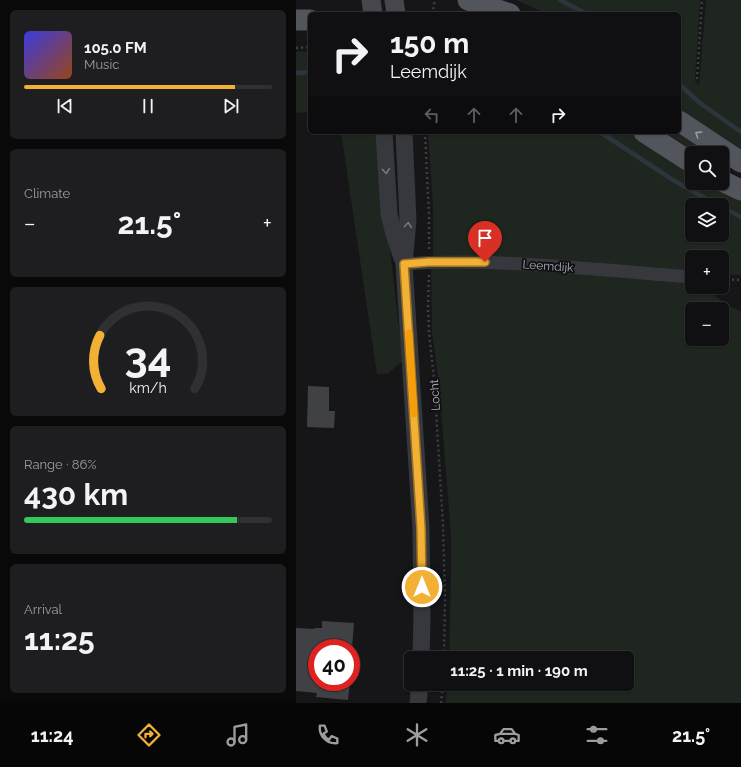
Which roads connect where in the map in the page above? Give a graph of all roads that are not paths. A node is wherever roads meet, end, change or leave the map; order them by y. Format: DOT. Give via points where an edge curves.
graph roads {
  1 [pos="371,0"];
  2 [pos="394,0"];
  3 [pos="468,0"];
  4 [pos="372,12"];
  5 [pos="396,12"];
  6 [pos="504,12"];
  7 [pos="296,20"];
  8 [pos="308,20"];
  9 [pos="681,122"];
  10 [pos="384,134"];
  11 [pos="404,134"];
  12 [pos="647,134"];
  13 [pos="685,158"];
  14 [pos="741,162"];
  15 [pos="729,184"];
  16 [pos="741,190"];
  17 [pos="404,264"];
  18 [pos="685,276"];
  19 [pos="421,651"];
  20 [pos="419,691"];
  21 [pos="418,703"];
  1 -- 4 [label="main road"];
  2 -- 5 [label="main road"];
  3 -- 6 [label="main road"];
  7 -- 8 [label="main road"];
  14 -- 9 [label="main road, one-way"];
  10 -- 17 [label="street, Locht, one-way" via="389,214"];
  17 -- 11 [label="street, Locht, one-way" via="408,220"];
  12 -- 13 [label="main road"];
  15 -- 16 [label="main road"];
  17 -- 18 [label="street, Leemdijk" via="493,262"];
  17 -- 19 [label="street, Locht" via="421,528"];
  20 -- 21 [label="street"];
}
